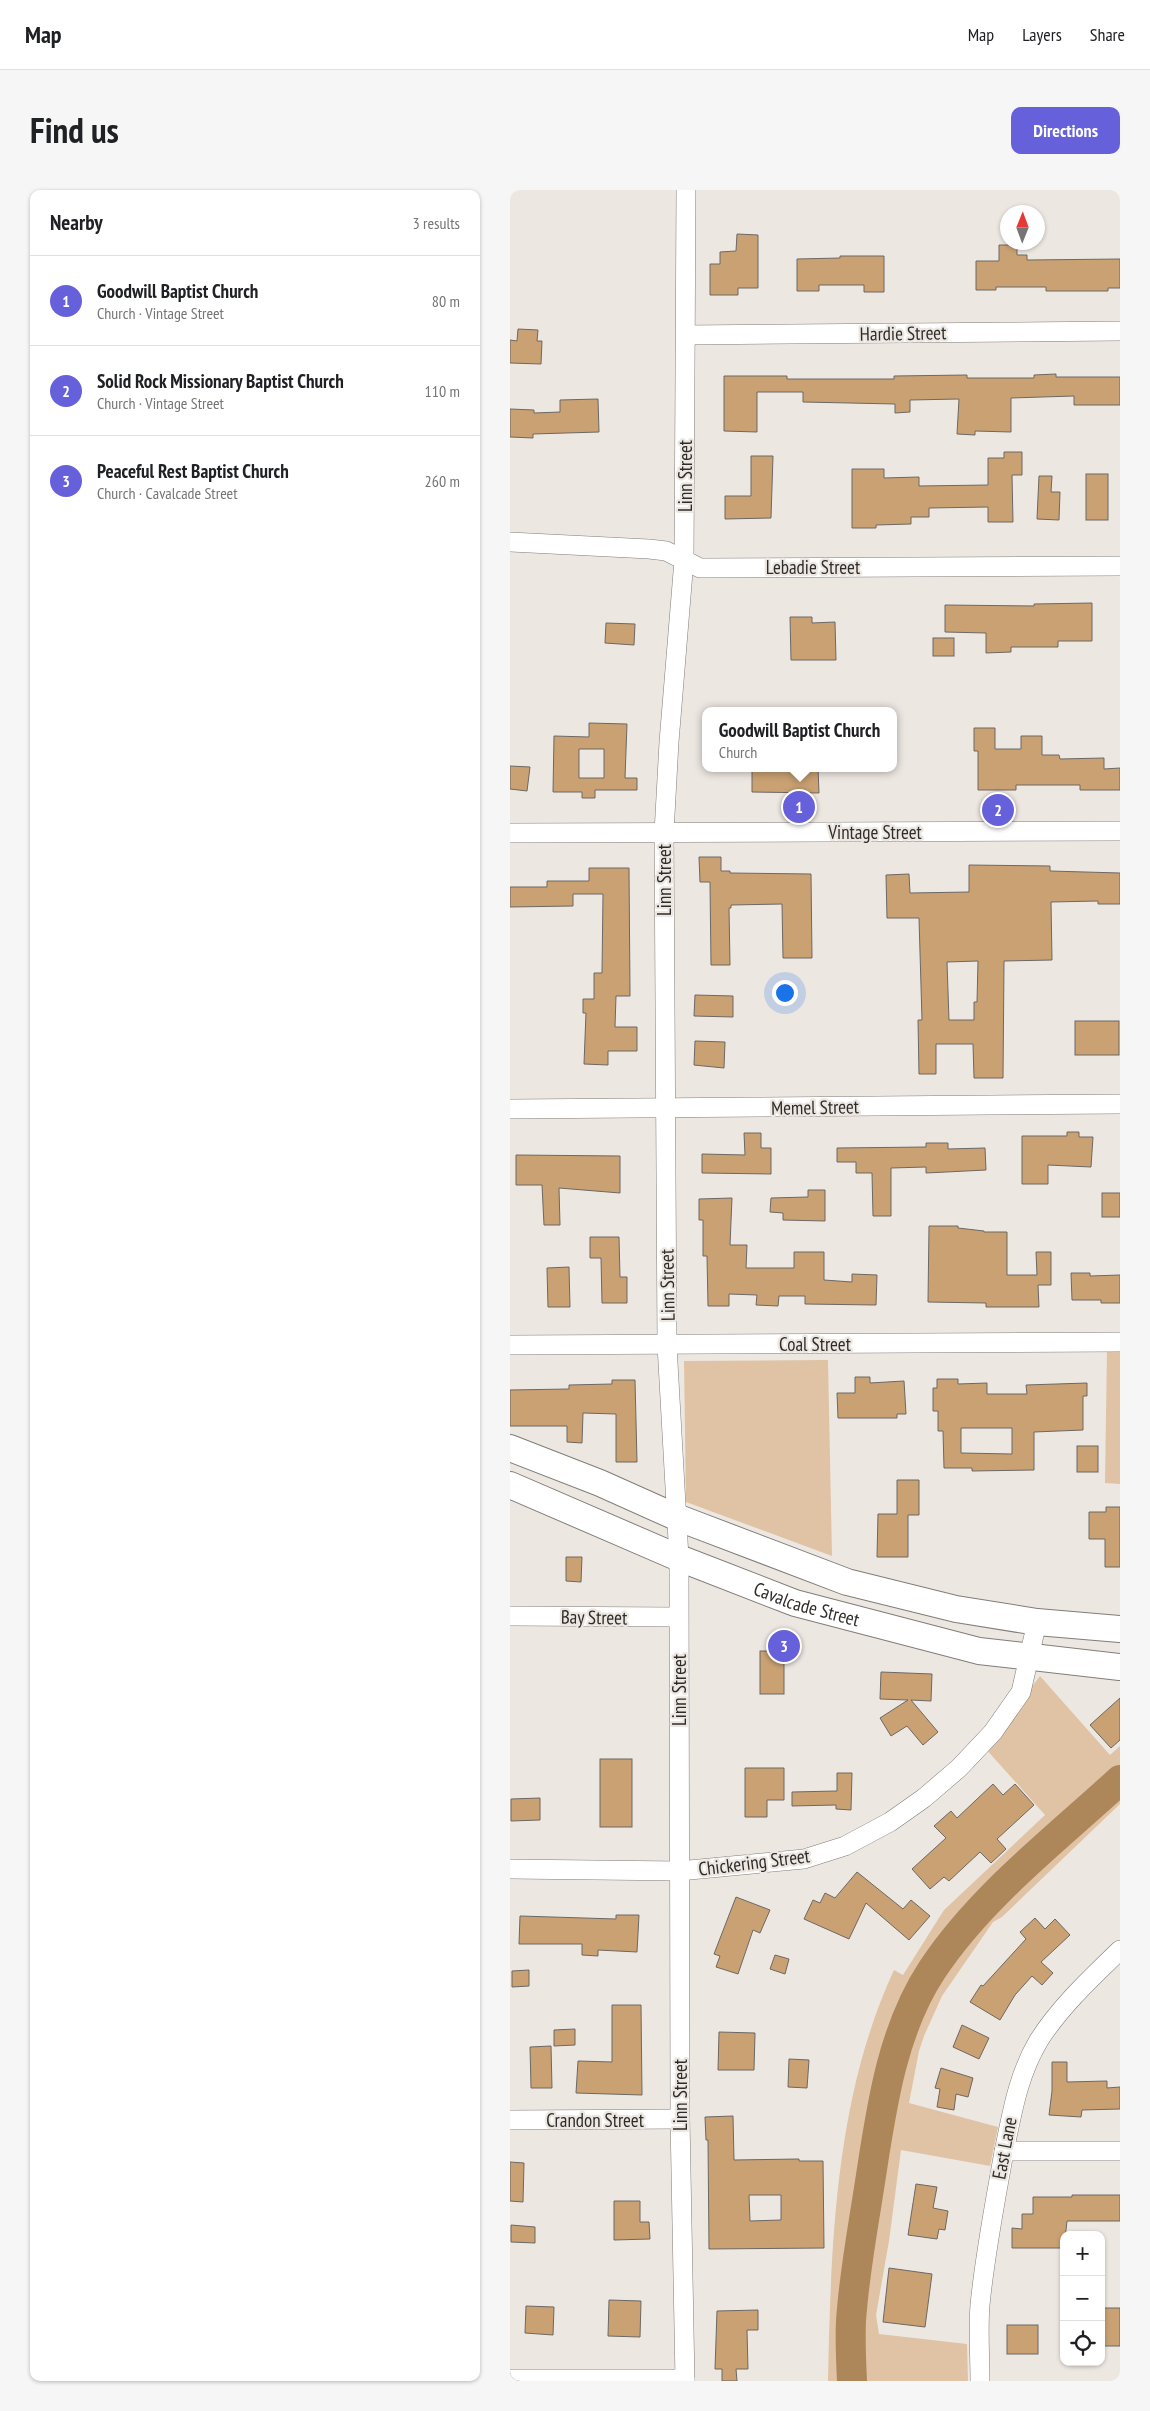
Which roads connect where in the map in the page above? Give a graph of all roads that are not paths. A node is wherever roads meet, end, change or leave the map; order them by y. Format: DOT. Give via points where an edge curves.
graph roads {
  1 [pos="686,190"];
  2 [pos="1120,331"];
  3 [pos="686,335"];
  4 [pos="510,542"];
  5 [pos="684,560"];
  6 [pos="1120,566"];
  7 [pos="1120,831"];
  8 [pos="664,833"];
  9 [pos="510,834"];
  10 [pos="1120,1104"];
  11 [pos="510,1109"];
  12 [pos="665,1109"];
  13 [pos="1120,1342"];
  14 [pos="510,1345"];
  15 [pos="667,1345"];
  16 [pos="510,1448"];
  17 [pos="510,1485"];
  18 [pos="676,1517"];
  19 [pos="678,1558"];
  20 [pos="850,1582"];
  21 [pos="510,1616"];
  22 [pos="841,1616"];
  23 [pos="678,1617"];
  24 [pos="1037,1622"];
  25 [pos="1120,1629"];
  26 [pos="1030,1659"];
  27 [pos="1120,1667"];
  28 [pos="510,1868"];
  29 [pos="679,1871"];
  30 [pos="1120,1950"];
  31 [pos="680,2119"];
  32 [pos="510,2120"];
  33 [pos="1120,2151"];
  34 [pos="1004,2152"];
  35 [pos="510,2379"];
  36 [pos="685,2380"];
  37 [pos="980,2381"];
  1 -- 3 [label="street, Linn Street"];
  2 -- 3 [label="street, Hardie Street"];
  3 -- 5 [label="street, Linn Street"];
  4 -- 5 [label="street, Lebadie Street" via="650,549 666,551"];
  5 -- 6 [label="street, Lebadie Street" via="700,568"];
  5 -- 8 [label="street, Linn Street"];
  7 -- 8 [label="street, Vintage Street"];
  8 -- 9 [label="street, Vintage Street"];
  8 -- 12 [label="street, Linn Street"];
  10 -- 12 [label="street, Memel Street"];
  11 -- 12 [label="street, Memel Street"];
  12 -- 15 [label="street, Linn Street"];
  13 -- 15 [label="street, Coal Street"];
  14 -- 15 [label="street, Coal Street"];
  15 -- 18 [label="street, Linn Street"];
  16 -- 18 [label="main road, Cavalcade Street"];
  17 -- 19 [label="main road, Cavalcade Street"];
  18 -- 19 [label="street, Linn Street"];
  18 -- 20 [label="main road, Cavalcade Street"];
  19 -- 22 [label="main road, Cavalcade Street" via="795,1603"];
  19 -- 23 [label="street, Linn Street"];
  20 -- 22 [label="main road"];
  20 -- 24 [label="main road, Cavalcade Street" via="956,1609"];
  21 -- 23 [label="street, Bay Street"];
  22 -- 26 [label="main road, Cavalcade Street" via="979,1652"];
  23 -- 29 [label="street, Linn Street"];
  24 -- 25 [label="main road, Cavalcade Street"];
  24 -- 26 [label="street, Chickering Street"];
  26 -- 27 [label="main road, Cavalcade Street"];
  26 -- 29 [label="street, Chickering Street" via="1021,1692 993,1732 959,1768 890,1822 845,1846 804,1859"];
  28 -- 29 [label="street, Chickering Street"];
  29 -- 31 [label="street, Linn Street"];
  30 -- 34 [label="street, East Lane" via="1090,1978 1038,2042 1012,2104"];
  31 -- 32 [label="street, Crandon Street"];
  31 -- 36 [label="street, Linn Street"];
  33 -- 34 [label="street"];
  34 -- 37 [label="street, East Lane" via="991,2219 980,2308"];
  35 -- 36 [label="street"];
}
